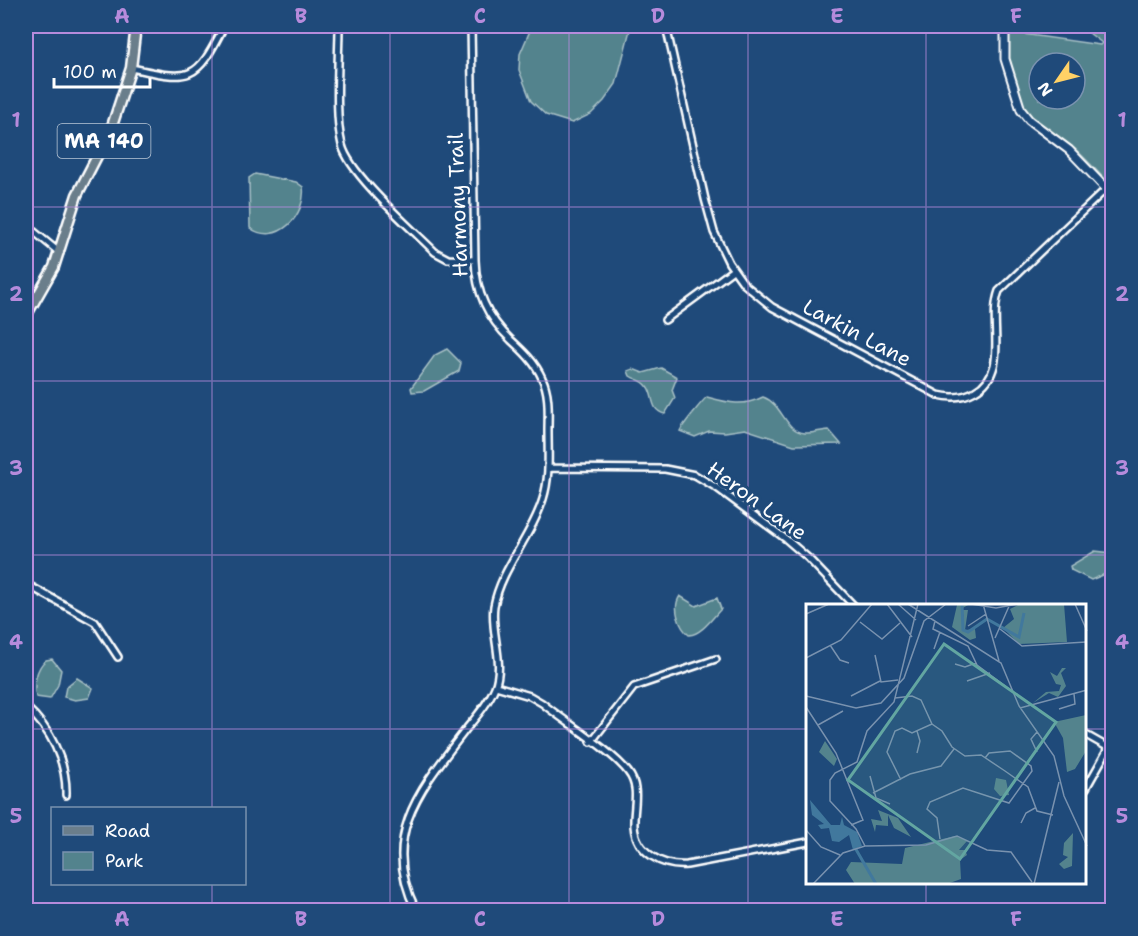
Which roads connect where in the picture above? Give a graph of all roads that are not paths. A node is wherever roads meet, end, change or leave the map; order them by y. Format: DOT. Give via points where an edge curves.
graph roads {
  1 [pos="136,26"];
  2 [pos="224,26"];
  3 [pos="339,26"];
  4 [pos="471,26"];
  5 [pos="666,26"];
  6 [pos="1005,26"];
  7 [pos="131,68"];
  8 [pos="1107,189"];
  9 [pos="1113,195"];
  10 [pos="26,225"];
  11 [pos="60,253"];
  12 [pos="475,260"];
  13 [pos="733,270"];
  14 [pos="26,316"];
  15 [pos="665,320"];
  16 [pos="548,468"];
  17 [pos="26,584"];
  18 [pos="852,604"];
  19 [pos="118,657"];
  20 [pos="716,659"];
  21 [pos="496,686"];
  22 [pos="26,707"];
  23 [pos="1087,736"];
  24 [pos="591,742"];
  25 [pos="1113,742"];
  26 [pos="1109,748"];
  27 [pos="1087,786"];
  28 [pos="66,795"];
  29 [pos="806,842"];
  30 [pos="416,910"];
  1 -- 7 [label="main road, MA 140"];
  2 -- 7 [label="street" via="203,64 191,74 181,77"];
  3 -- 12 [label="street" via="340,131 346,156 435,252 448,260"];
  4 -- 12 [label="street, Harmony Trail"];
  5 -- 13 [label="street, Larkin Lane" via="714,232"];
  6 -- 8 [label="street" via="1005,58 1021,111 1069,150"];
  7 -- 11 [label="main road, MA 140" via="111,129 78,195"];
  8 -- 9 [label="street"];
  8 -- 13 [label="street, Larkin Lane" via="999,291 994,311 993,371 982,386 961,396 938,395 772,307"];
  10 -- 11 [label="street"];
  11 -- 14 [label="main road, MA 140"];
  12 -- 16 [label="street, Harmony Trail" via="485,308 543,379 548,408"];
  13 -- 15 [label="street"];
  16 -- 18 [label="street, Heron Lane" via="665,469 694,475 786,539"];
  16 -- 21 [label="street, Harmony Trail" via="539,510 494,606"];
  17 -- 19 [label="street" via="95,622"];
  20 -- 24 [label="street" via="634,687"];
  21 -- 24 [label="street" via="530,696"];
  21 -- 30 [label="street" via="411,808 403,832 402,860 405,883"];
  22 -- 28 [label="street" via="55,746"];
  23 -- 26 [label="street"];
  24 -- 29 [label="street" via="624,766 632,777 636,788 635,833 647,852 660,861 687,865"];
  25 -- 26 [label="street"];
  26 -- 27 [label="street"];
}
